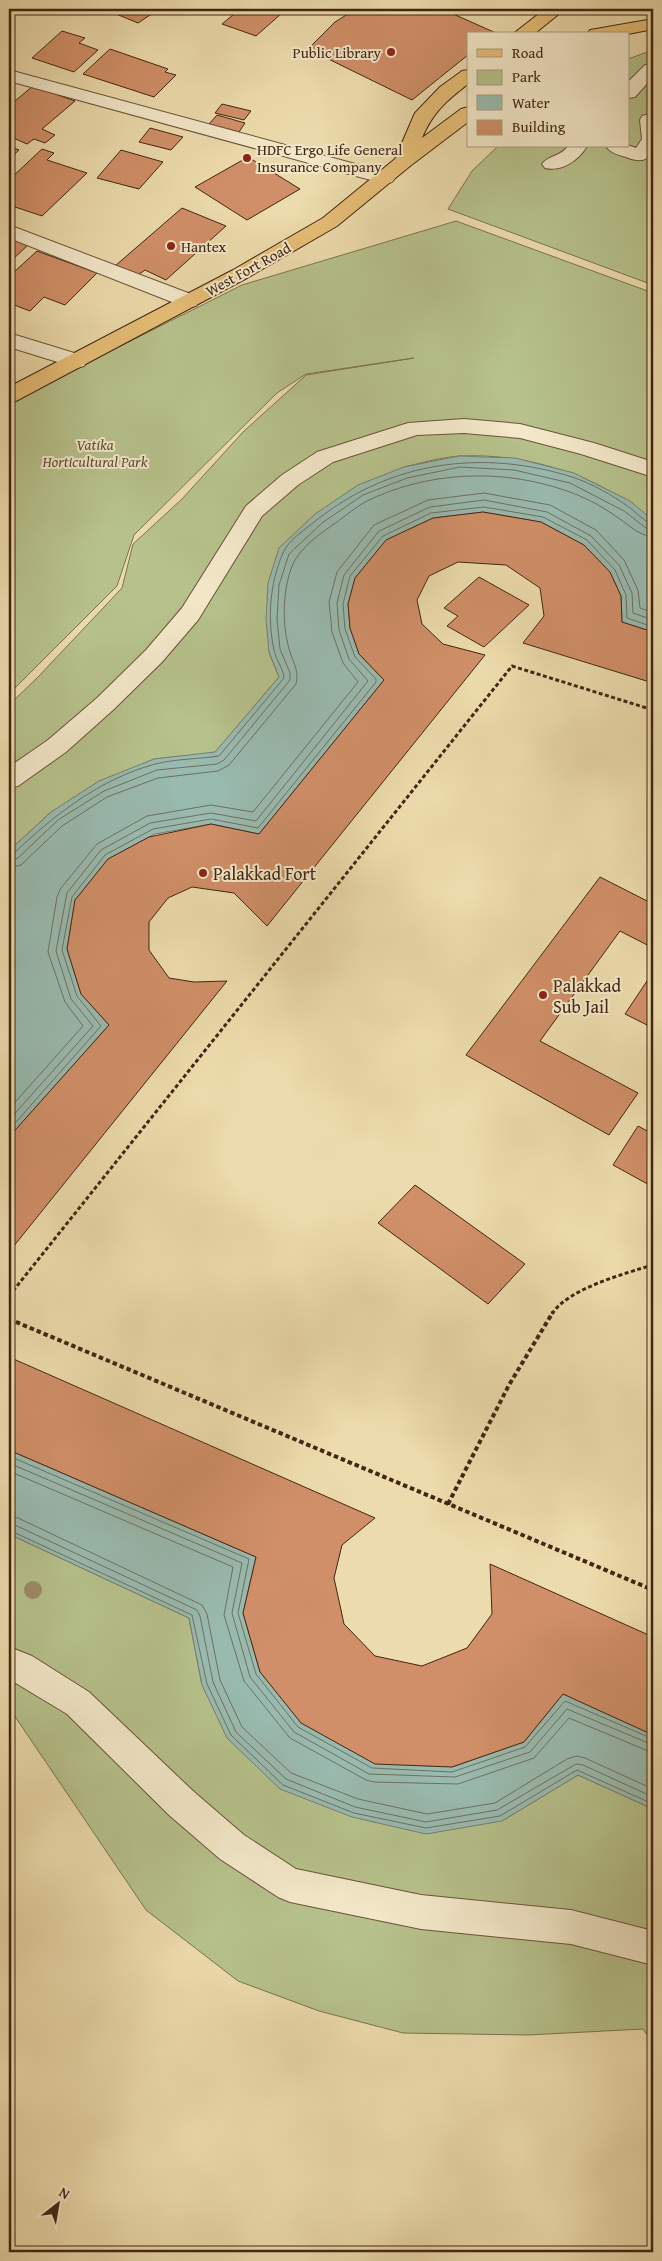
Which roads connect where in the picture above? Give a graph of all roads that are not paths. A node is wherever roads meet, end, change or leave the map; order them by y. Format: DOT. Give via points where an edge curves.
graph roads {
  1 [pos="556,9"];
  2 [pos="632,9"];
  3 [pos="653,18"];
  4 [pos="653,24"];
  5 [pos="525,32"];
  6 [pos="607,32"];
  7 [pos="653,37"];
  8 [pos="630,45"];
  9 [pos="652,69"];
  10 [pos="9,75"];
  11 [pos="467,76"];
  12 [pos="630,91"];
  13 [pos="653,97"];
  14 [pos="467,114"];
  15 [pos="646,118"];
  16 [pos="467,131"];
  17 [pos="577,148"];
  18 [pos="620,148"];
  19 [pos="403,162"];
  20 [pos="552,164"];
  21 [pos="385,178"];
  22 [pos="9,231"];
  23 [pos="188,301"];
  24 [pos="9,340"];
  25 [pos="77,361"];
  26 [pos="9,396"];
  27 [pos="653,470"];
  28 [pos="9,778"];
  29 [pos="9,1663"];
  30 [pos="653,1948"];
  1 -- 5 [label="main road"];
  2 -- 3 [label="main road"];
  4 -- 6 [label="main road"];
  7 -- 8 [label="main road"];
  9 -- 12 [label="street"];
  10 -- 21 [label="street"];
  11 -- 19 [label="main road" via="447,91 422,118"];
  12 -- 13 [label="street"];
  14 -- 19 [label="main road, West Fort Road"];
  15 -- 18 [label="street" via="652,140 639,156"];
  16 -- 19 [label="main road"];
  17 -- 20 [label="street" via="573,154"];
  19 -- 21 [label="main road, West Fort Road"];
  21 -- 23 [label="main road, West Fort Road" via="330,222"];
  22 -- 23 [label="street"];
  23 -- 25 [label="main road, West Fort Road"];
  24 -- 25 [label="street"];
  25 -- 26 [label="main road, West Fort Road"];
  27 -- 28 [label="street" via="520,431 464,426 416,428 325,457 290,480 254,512 190,614 154,656 57,746"];
  29 -- 30 [label="street" via="21,1667 78,1703 181,1804 232,1847 290,1885 421,1912 570,1927"];
}
